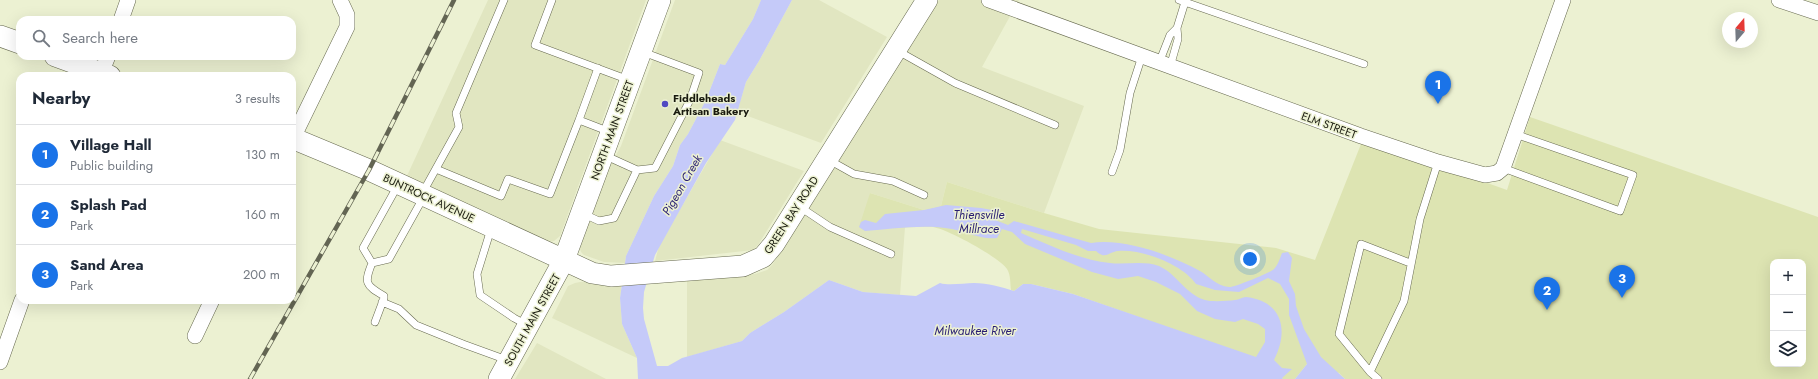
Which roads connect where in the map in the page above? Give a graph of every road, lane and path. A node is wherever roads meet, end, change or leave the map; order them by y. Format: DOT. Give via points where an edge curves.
graph roads {
  1 [pos="128,0"];
  2 [pos="340,0"];
  3 [pos="504,0"];
  4 [pos="552,0"];
  5 [pos="660,0"];
  6 [pos="927,0"];
  7 [pos="989,0"];
  8 [pos="1563,0"];
  9 [pos="1779,0"];
  10 [pos="1182,1"];
  11 [pos="1014,4"];
  12 [pos="1818,13"];
  13 [pos="122,16"];
  14 [pos="1177,28"];
  15 [pos="0,36"];
  16 [pos="16,42"];
  17 [pos="896,50"];
  18 [pos="641,51"];
  19 [pos="1142,56"];
  20 [pos="69,60"];
  21 [pos="1364,64"];
  22 [pos="1165,65"];
  23 [pos="598,68"];
  24 [pos="105,70"];
  25 [pos="630,81"];
  26 [pos="579,120"];
  27 [pos="1055,125"];
  28 [pos="296,131"];
  29 [pos="611,132"];
  30 [pos="1515,134"];
  31 [pos="296,141"];
  32 [pos="603,154"];
  33 [pos="827,159"];
  34 [pos="1438,162"];
  35 [pos="1503,168"];
  36 [pos="436,170"];
  37 [pos="637,170"];
  38 [pos="1112,172"];
  39 [pos="398,184"];
  40 [pos="423,195"];
  41 [pos="924,195"];
  42 [pos="798,205"];
  43 [pos="582,213"];
  44 [pos="492,227"];
  45 [pos="891,254"];
  46 [pos="564,260"];
  47 [pos="372,263"];
  48 [pos="1410,264"];
  49 [pos="382,302"];
  50 [pos="21,304"];
  51 [pos="210,304"];
  52 [pos="375,322"];
  53 [pos="529,326"];
  54 [pos="195,336"];
  55 [pos="509,360"];
  56 [pos="0,362"];
  57 [pos="1370,372"];
  58 [pos="499,379"];
  59 [pos="1378,379"];
  1 -- 13 [label="street"];
  2 -- 28 [label="street" via="347,15 347,27"];
  3 -- 36 [label="lane" via="456,113 459,127"];
  4 -- 23 [label="lane" via="535,45"];
  5 -- 18 [label="street, NORTH MAIN STREET"];
  6 -- 17 [label="street, GREEN BAY ROAD"];
  7 -- 11 [label="street, ELM STREET"];
  8 -- 30 [label="street"];
  9 -- 12 [label="street"];
  10 -- 14 [label="lane"];
  10 -- 21 [label="lane"];
  11 -- 19 [label="street, ELM STREET"];
  14 -- 22 [label="lane" via="1178,38"];
  14 -- 22 [label="lane" via="1170,35"];
  15 -- 16 [label="street"];
  17 -- 27 [label="lane" via="955,83"];
  17 -- 33 [label="street, GREEN BAY ROAD"];
  18 -- 25 [label="street, NORTH MAIN STREET"];
  18 -- 37 [label="lane" via="699,73 690,100 656,168"];
  19 -- 22 [label="street, ELM STREET"];
  19 -- 38 [label="lane" via="1130,93 1120,150"];
  20 -- 24 [label="street"];
  22 -- 34 [label="street, ELM STREET" via="1353,134"];
  23 -- 25 [label="lane"];
  23 -- 26 [label="lane"];
  25 -- 29 [label="street, NORTH MAIN STREET"];
  26 -- 29 [label="lane"];
  26 -- 36 [label="lane" via="550,194 508,179 501,196"];
  29 -- 32 [label="street, NORTH MAIN STREET"];
  30 -- 35 [label="street"];
  30 -- 35 [label="lane" via="1633,175 1620,211"];
  31 -- 39 [label="street, BUNTROCK AVENUE"];
  32 -- 37 [label="lane"];
  32 -- 43 [label="street, NORTH MAIN STREET"];
  33 -- 41 [label="lane" via="854,174 893,181"];
  33 -- 42 [label="street, GREEN BAY ROAD"];
  34 -- 35 [label="street, ELM STREET" via="1485,175 1497,173"];
  34 -- 48 [label="lane" via="1420,219"];
  36 -- 40 [label="lane"];
  37 -- 43 [label="lane" via="614,218 599,221"];
  39 -- 40 [label="street, BUNTROCK AVENUE"];
  39 -- 47 [label="lane" via="363,248"];
  40 -- 44 [label="street, BUNTROCK AVENUE"];
  40 -- 47 [label="lane" via="389,259"];
  42 -- 45 [label="lane" via="830,226"];
  42 -- 46 [label="street, GREEN BAY ROAD" via="763,257 743,266 622,275 592,274"];
  43 -- 46 [label="street, NORTH MAIN STREET"];
  44 -- 46 [label="street, BUNTROCK AVENUE"];
  44 -- 53 [label="lane" via="478,274 480,295"];
  46 -- 53 [label="street, SOUTH MAIN STREET"];
  47 -- 49 [label="lane" via="366,282 370,288 384,296"];
  48 -- 57 [label="lane" via="1404,301"];
  48 -- 57 [label="lane" via="1361,244 1339,334"];
  49 -- 52 [label="lane"];
  49 -- 55 [label="lane" via="399,309 416,325"];
  50 -- 56 [label="street"];
  51 -- 54 [label="street"];
  53 -- 55 [label="street, SOUTH MAIN STREET"];
  55 -- 58 [label="street, SOUTH MAIN STREET"];
  57 -- 59 [label="lane"];
}
